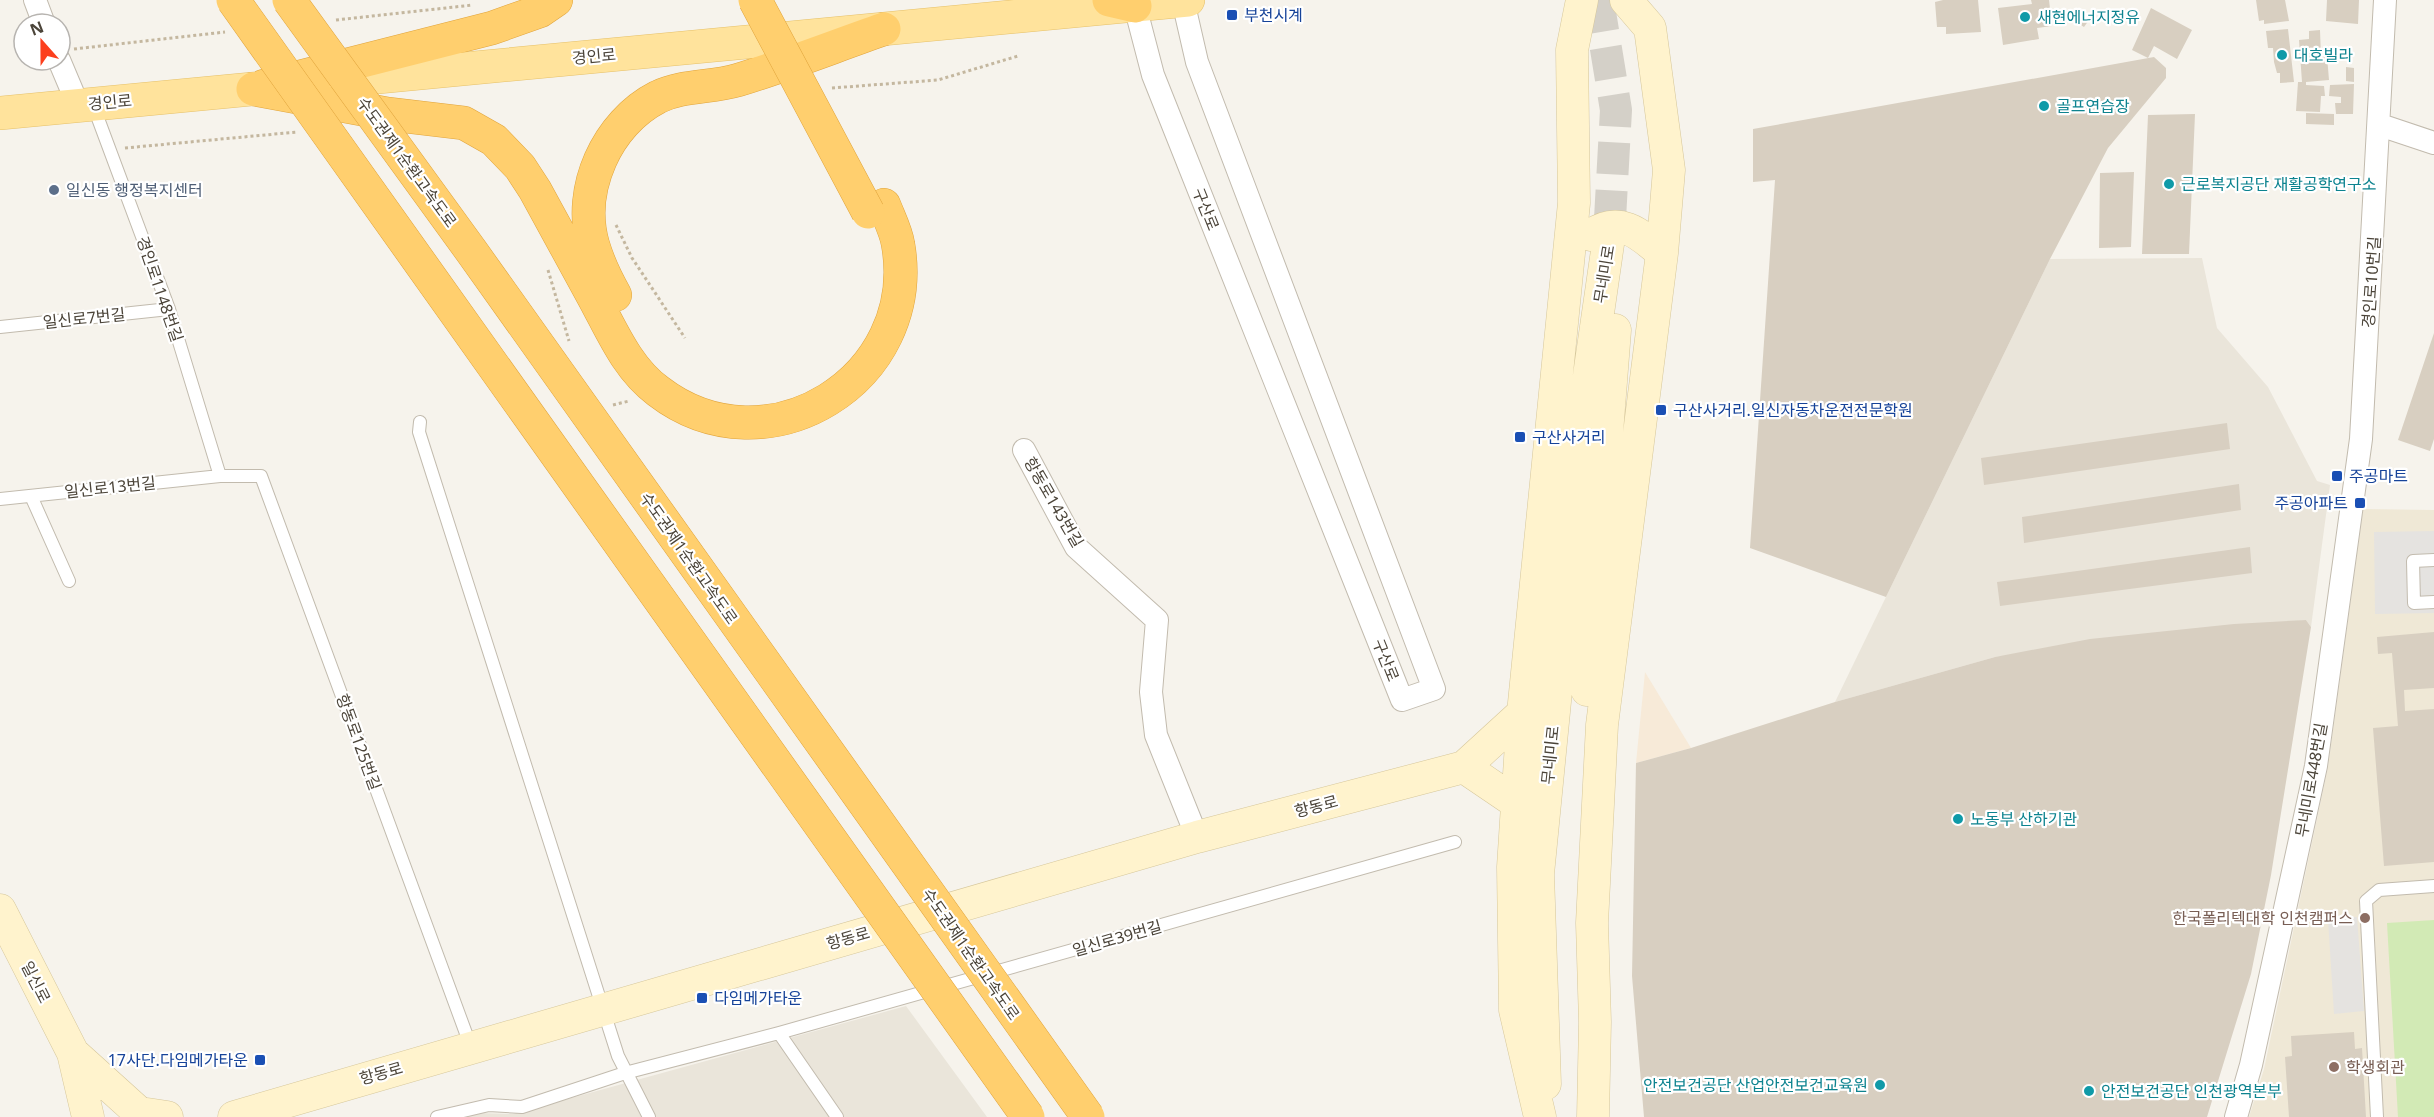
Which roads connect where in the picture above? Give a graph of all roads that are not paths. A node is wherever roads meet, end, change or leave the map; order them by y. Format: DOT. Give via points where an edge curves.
graph roads {
  1 [pos="233,0"];
  2 [pos="289,0"];
  3 [pos="556,0"];
  4 [pos="756,0"];
  5 [pos="775,0"];
  6 [pos="1188,0"];
  7 [pos="1582,0"];
  8 [pos="1626,0"];
  9 [pos="2385,0"];
  10 [pos="1183,1"];
  11 [pos="1127,2"];
  12 [pos="884,29"];
  13 [pos="66,72"];
  14 [pos="253,89"];
  15 [pos="86,105"];
  16 [pos="0,113"];
  17 [pos="2380,125"];
  18 [pos="2434,143"];
  19 [pos="876,209"];
  20 [pos="1662,254"];
  21 [pos="1568,265"];
  22 [pos="169,309"];
  23 [pos="0,327"];
  24 [pos="420,422"];
  25 [pos="2361,439"];
  26 [pos="1024,450"];
  27 [pos="220,476"];
  28 [pos="31,496"];
  29 [pos="0,499"];
  30 [pos="2434,560"];
  31 [pos="69,581"];
  32 [pos="2434,602"];
  33 [pos="1522,713"];
  34 [pos="1464,767"];
  35 [pos="1517,803"];
  36 [pos="1197,837"];
  37 [pos="1455,842"];
  38 [pos="2434,886"];
  39 [pos="0,910"];
  40 [pos="603,1009"];
  41 [pos="779,1033"];
  42 [pos="471,1047"];
  43 [pos="73,1053"];
  44 [pos="625,1073"];
  45 [pos="150,1114"];
  46 [pos="68,1117"];
  47 [pos="87,1117"];
  48 [pos="105,1117"];
  49 [pos="234,1117"];
  50 [pos="437,1117"];
  51 [pos="649,1117"];
  52 [pos="837,1117"];
  53 [pos="1028,1117"];
  54 [pos="1088,1117"];
  55 [pos="1540,1117"];
  56 [pos="1545,1117"];
  57 [pos="1586,1117"];
  58 [pos="1593,1117"];
  59 [pos="2236,1117"];
  60 [pos="2377,1117"];
  1 -- 53 [label="highway, bridge"];
  2 -- 54 [label="highway, 수도권제1순환고속도로, bridge"];
  3 -- 14 [label="highway" via="540,11 492,28"];
  4 -- 19 [label="highway, bridge"];
  5 -- 19 [label="highway"];
  6 -- 10 [label="main road, 경인로"];
  7 -- 21 [label="main road" via="1572,50 1574,203"];
  8 -- 20 [label="main road" via="1650,28 1669,170"];
  9 -- 17 [label="street, 경인로10번길"];
  10 -- 11 [label="main road, 경인로"];
  10 -- 11 [label="street, 구산로" via="1197,62 1434,689 1402,700"];
  11 -- 12 [label="main road, 경인로"];
  12 -- 14 [label="main road, 경인로"];
  12 -- 19 [label="highway" via="735,81 693,86 658,97 614,134 601,156 589,213 592,243 604,275 644,351 665,374 690,391 722,401 756,405 797,397 834,377 857,353 876,319 883,281"];
  13 -- 15 [label="street"];
  14 -- 15 [label="main road, 경인로"];
  14 -- 19 [label="highway" via="388,114 464,123 494,140 535,190 628,360 657,391 685,408 721,420 757,424 803,414 841,393 872,362 891,325 899,283 898,243"];
  15 -- 16 [label="main road, 경인로"];
  15 -- 22 [label="lane, 경인로1148번길"];
  17 -- 18 [label="street"];
  17 -- 25 [label="street, 경인로10번길"];
  20 -- 21 [label="main road" via="1634,229 1603,227 1587,238"];
  20 -- 58 [label="main road" via="1602,725 1592,923"];
  21 -- 33 [label="main road"];
  22 -- 23 [label="lane, 일신로7번길"];
  22 -- 27 [label="lane, 경인로1148번길"];
  24 -- 40 [label="lane" via="419,432"];
  25 -- 59 [label="street, 무네미로448번길" via="2316,766 2251,1065"];
  26 -- 36 [label="street, 항동로143번길" via="1076,547 1157,620 1151,692 1156,735"];
  27 -- 28 [label="lane, 일신로13번길"];
  27 -- 42 [label="lane, 항동로125번길" via="261,476"];
  28 -- 29 [label="lane, 일신로13번길"];
  28 -- 31 [label="lane"];
  30 -- 32 [label="lane" via="2413,561 2414,603"];
  33 -- 34 [label="main road, 항동로"];
  33 -- 35 [label="main road"];
  34 -- 35 [label="main road"];
  34 -- 36 [label="main road, 항동로"];
  35 -- 55 [label="main road" via="1513,867 1515,1010"];
  36 -- 40 [label="main road, 항동로"];
  37 -- 41 [label="lane, 일신로39번길"];
  38 -- 60 [label="lane" via="2379,890 2366,902"];
  39 -- 43 [label="main road, 일신로"];
  40 -- 42 [label="main road, 항동로"];
  40 -- 44 [label="lane"];
  41 -- 44 [label="lane, 일신로39번길"];
  41 -- 52 [label="lane"];
  42 -- 49 [label="main road, 항동로"];
  43 -- 45 [label="main road, 일신로"];
  43 -- 46 [label="main road"];
  43 -- 47 [label="main road, 일신로"];
  44 -- 50 [label="lane, 일신로39번길" via="522,1107 489,1105"];
  44 -- 51 [label="lane"];
  45 -- 48 [label="main road" via="122,1110"];
  56 -- 57 [label="main road, 무네미로" via="1538,874 1583,417 1609,237 1619,282 1572,916 1573,1042"];
}
